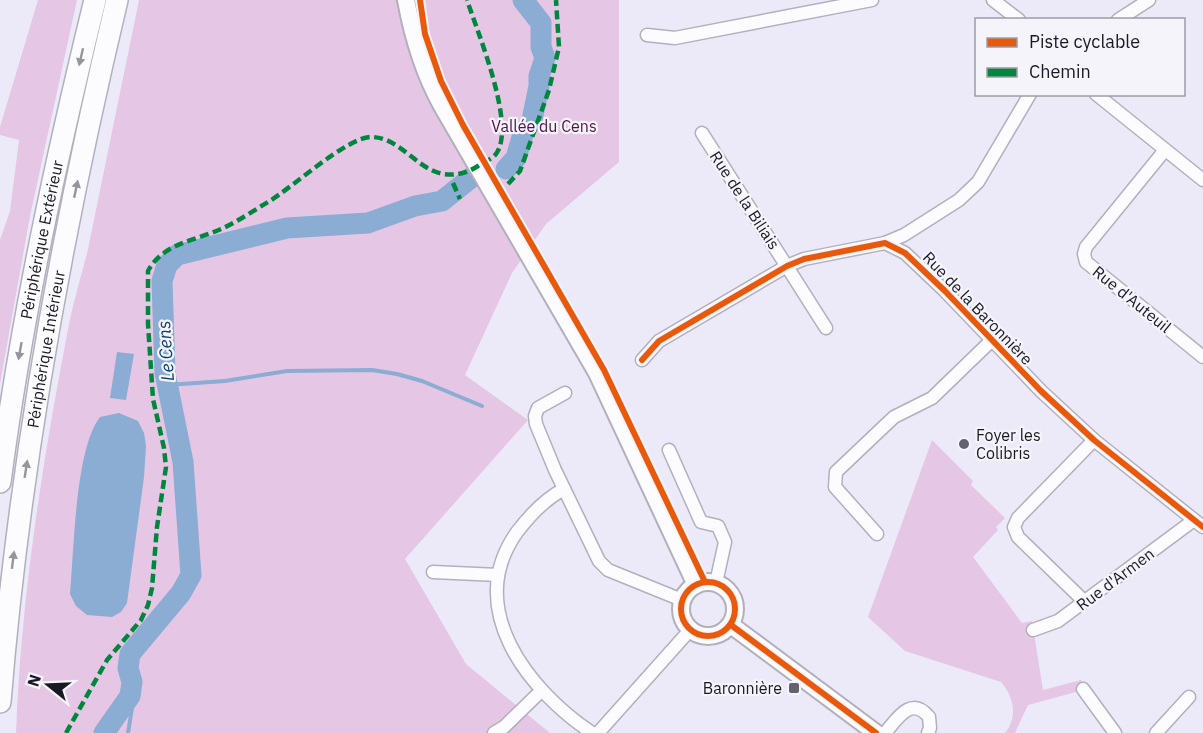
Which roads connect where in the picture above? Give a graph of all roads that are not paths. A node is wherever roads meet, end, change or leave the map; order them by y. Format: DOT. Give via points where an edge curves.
graph roads {
  1 [pos="95,0"];
  2 [pos="117,0"];
  3 [pos="406,0"];
  4 [pos="872,0"];
  5 [pos="993,0"];
  6 [pos="1149,0"];
  7 [pos="1016,18"];
  8 [pos="1121,18"];
  9 [pos="647,35"];
  10 [pos="1029,96"];
  11 [pos="1098,96"];
  12 [pos="702,133"];
  13 [pos="1165,150"];
  14 [pos="1203,180"];
  15 [pos="885,243"];
  16 [pos="788,266"];
  17 [pos="826,327"];
  18 [pos="992,340"];
  19 [pos="1203,357"];
  20 [pos="642,360"];
  21 [pos="565,393"];
  22 [pos="1094,440"];
  23 [pos="669,450"];
  24 [pos="0,482"];
  25 [pos="564,489"];
  26 [pos="1199,524"];
  27 [pos="877,534"];
  28 [pos="433,572"];
  29 [pos="498,575"];
  30 [pos="716,583"];
  31 [pos="696,585"];
  32 [pos="682,600"];
  33 [pos="1085,602"];
  34 [pos="731,625"];
  35 [pos="690,630"];
  36 [pos="1032,630"];
  37 [pos="1083,689"];
  38 [pos="542,691"];
  39 [pos="1189,697"];
  40 [pos="0,702"];
  41 [pos="494,733"];
  42 [pos="592,733"];
  43 [pos="598,733"];
  44 [pos="876,733"];
  45 [pos="885,733"];
  46 [pos="928,733"];
  47 [pos="1115,733"];
  48 [pos="1156,733"];
  1 -- 24 [label="highway, Périphérique Extérieur, one-way" via="40,250"];
  40 -- 2 [label="highway, Périphérique Intérieur, one-way" via="17,527 43,364 66,235"];
  3 -- 31 [label="street" via="424,72 597,373"];
  4 -- 9 [label="street" via="675,38"];
  5 -- 7 [label="street"];
  6 -- 8 [label="street"];
  10 -- 15 [label="street" via="978,182 959,200"];
  11 -- 13 [label="street"];
  12 -- 16 [label="street, Rue de la Biliais"];
  13 -- 14 [label="street"];
  13 -- 19 [label="street, Rue d'Auteuil" via="1084,254 1086,262"];
  15 -- 16 [label="street" via="804,259"];
  15 -- 18 [label="street, Rue de la Baronnière" via="905,253"];
  16 -- 17 [label="street, Rue de la Biliais"];
  16 -- 20 [label="street" via="659,342"];
  18 -- 22 [label="street, Rue de la Baronnière"];
  18 -- 27 [label="street" via="932,398 894,417 836,472 835,487"];
  21 -- 25 [label="street" via="538,408 535,416"];
  22 -- 26 [label="street, Rue de la Baronnière"];
  22 -- 33 [label="street" via="1018,518 1014,527 1018,537"];
  23 -- 30 [label="street" via="701,522 718,526 725,542"];
  25 -- 29 [label="street" via="551,496 522,527 502,559"];
  25 -- 32 [label="street" via="599,561 608,570"];
  26 -- 33 [label="street, Rue d'Armen"];
  28 -- 29 [label="street"];
  29 -- 38 [label="street" via="504,630 519,661"];
  30 -- 31 [label="street"];
  30 -- 34 [label="street" via="734,598 736,612"];
  31 -- 32 [label="street"];
  32 -- 35 [label="street" via="682,618"];
  33 -- 36 [label="street, Rue d'Armen" via="1058,621"];
  34 -- 35 [label="street" via="711,637"];
  34 -- 44 [label="street"];
  35 -- 43 [label="street"];
  37 -- 47 [label="street"];
  38 -- 41 [label="street"];
  38 -- 42 [label="street"];
  39 -- 48 [label="street"];
  45 -- 46 [label="street" via="903,711 911,708 929,717"];
}
